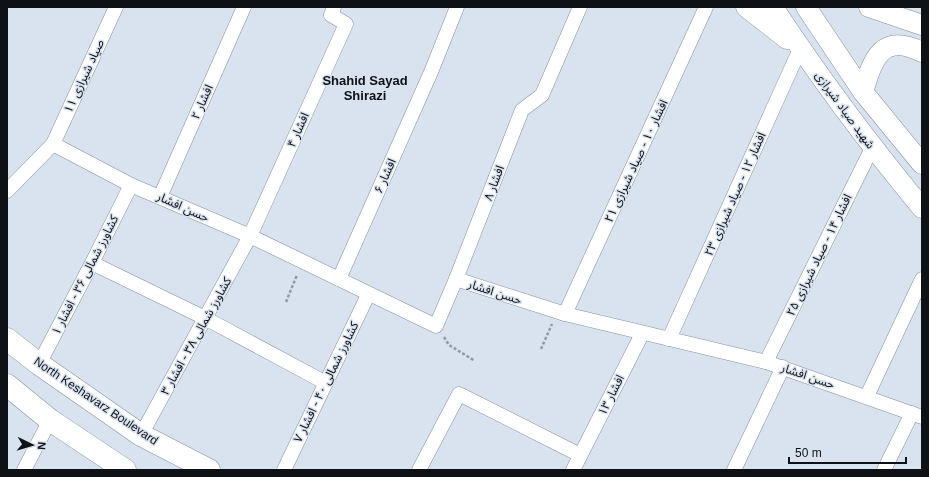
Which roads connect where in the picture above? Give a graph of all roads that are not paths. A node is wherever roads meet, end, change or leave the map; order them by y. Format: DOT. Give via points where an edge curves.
graph roads {
  1 [pos="116,7"];
  2 [pos="244,7"];
  3 [pos="457,7"];
  4 [pos="580,7"];
  5 [pos="706,7"];
  6 [pos="746,7"];
  7 [pos="773,7"];
  8 [pos="806,7"];
  9 [pos="869,7"];
  10 [pos="333,11"];
  11 [pos="922,25"];
  12 [pos="800,49"];
  13 [pos="922,52"];
  14 [pos="863,92"];
  15 [pos="53,144"];
  16 [pos="872,148"];
  17 [pos="922,164"];
  18 [pos="131,185"];
  19 [pos="7,191"];
  20 [pos="160,197"];
  21 [pos="919,198"];
  22 [pos="250,236"];
  23 [pos="92,263"];
  24 [pos="339,279"];
  25 [pos="922,279"];
  26 [pos="456,280"];
  27 [pos="368,295"];
  28 [pos="561,313"];
  29 [pos="205,318"];
  30 [pos="642,334"];
  31 [pos="7,339"];
  32 [pos="669,340"];
  33 [pos="766,362"];
  34 [pos="39,364"];
  35 [pos="783,367"];
  36 [pos="326,383"];
  37 [pos="7,385"];
  38 [pos="867,396"];
  39 [pos="917,415"];
  40 [pos="50,420"];
  41 [pos="141,435"];
  42 [pos="580,456"];
  43 [pos="24,470"];
  44 [pos="125,470"];
  45 [pos="209,470"];
  46 [pos="284,470"];
  47 [pos="419,470"];
  48 [pos="573,470"];
  49 [pos="734,470"];
  50 [pos="884,470"];
  1 -- 15 [label="street, صیاد شیرازی ۱۱"];
  2 -- 20 [label="street, افشار ۲"];
  3 -- 24 [label="street, افشار ۶" via="431,72"];
  4 -- 26 [label="street, افشار ۸" via="542,95 522,110"];
  5 -- 28 [label="street, افشار ۱۰ - صیاد شیرازی ۲۱"];
  6 -- 12 [label="main road"];
  7 -- 12 [label="main road, شهید صیاد شیرازی"];
  8 -- 14 [label="main road, شهید صیاد شیرازی"];
  9 -- 11 [label="main road"];
  10 -- 22 [label="street, افشار ۴" via="346,24"];
  12 -- 16 [label="main road, شهید صیاد شیرازی"];
  12 -- 32 [label="street, افشار ۱۲ - صیاد شیرازی ۲۳"];
  13 -- 14 [label="main road" via="908,45 890,46 879,52"];
  14 -- 17 [label="main road, شهید صیاد شیرازی"];
  15 -- 18 [label="street, حسن افشار"];
  15 -- 19 [label="street, صیاد شیرازی ۱۱"];
  16 -- 21 [label="main road, شهید صیاد شیرازی"];
  16 -- 33 [label="street, افشار ۱۴ - صیاد شیرازی ۲۵"];
  18 -- 20 [label="street, حسن افشار"];
  18 -- 23 [label="street, کشاورز شمالی ۳۶ - افشار ۱"];
  20 -- 22 [label="street, حسن افشار"];
  22 -- 24 [label="street, حسن افشار"];
  22 -- 29 [label="street, کشاورز شمالی ۳۸ - افشار ۳"];
  23 -- 29 [label="street"];
  23 -- 34 [label="street, کشاورز شمالی ۳۶ - افشار ۱"];
  24 -- 27 [label="street, حسن افشار"];
  25 -- 38 [label="street"];
  26 -- 27 [label="street, حسن افشار" via="436,326"];
  26 -- 28 [label="street, حسن افشار"];
  27 -- 36 [label="street, کشاورز شمالی ۴۰ - افشار ۷"];
  28 -- 30 [label="street, حسن افشار"];
  29 -- 36 [label="street"];
  29 -- 41 [label="street, کشاورز شمالی ۳۸ - افشار ۳"];
  30 -- 32 [label="street, حسن افشار"];
  30 -- 42 [label="street, افشار ۱۳"];
  31 -- 34 [label="main road, North Keshavarz Boulevard"];
  32 -- 33 [label="street, حسن افشار"];
  33 -- 35 [label="street, حسن افشار"];
  34 -- 41 [label="main road, North Keshavarz Boulevard"];
  35 -- 38 [label="street, حسن افشار"];
  35 -- 49 [label="street"];
  36 -- 46 [label="street, کشاورز شمالی ۴۰ - افشار ۷"];
  37 -- 40 [label="main road"];
  38 -- 39 [label="street, حسن افشار"];
  39 -- 50 [label="street"];
  40 -- 43 [label="street"];
  40 -- 44 [label="main road"];
  41 -- 45 [label="main road, North Keshavarz Boulevard"];
  42 -- 47 [label="street" via="459,394"];
  42 -- 48 [label="street, افشار ۱۳"];
}
